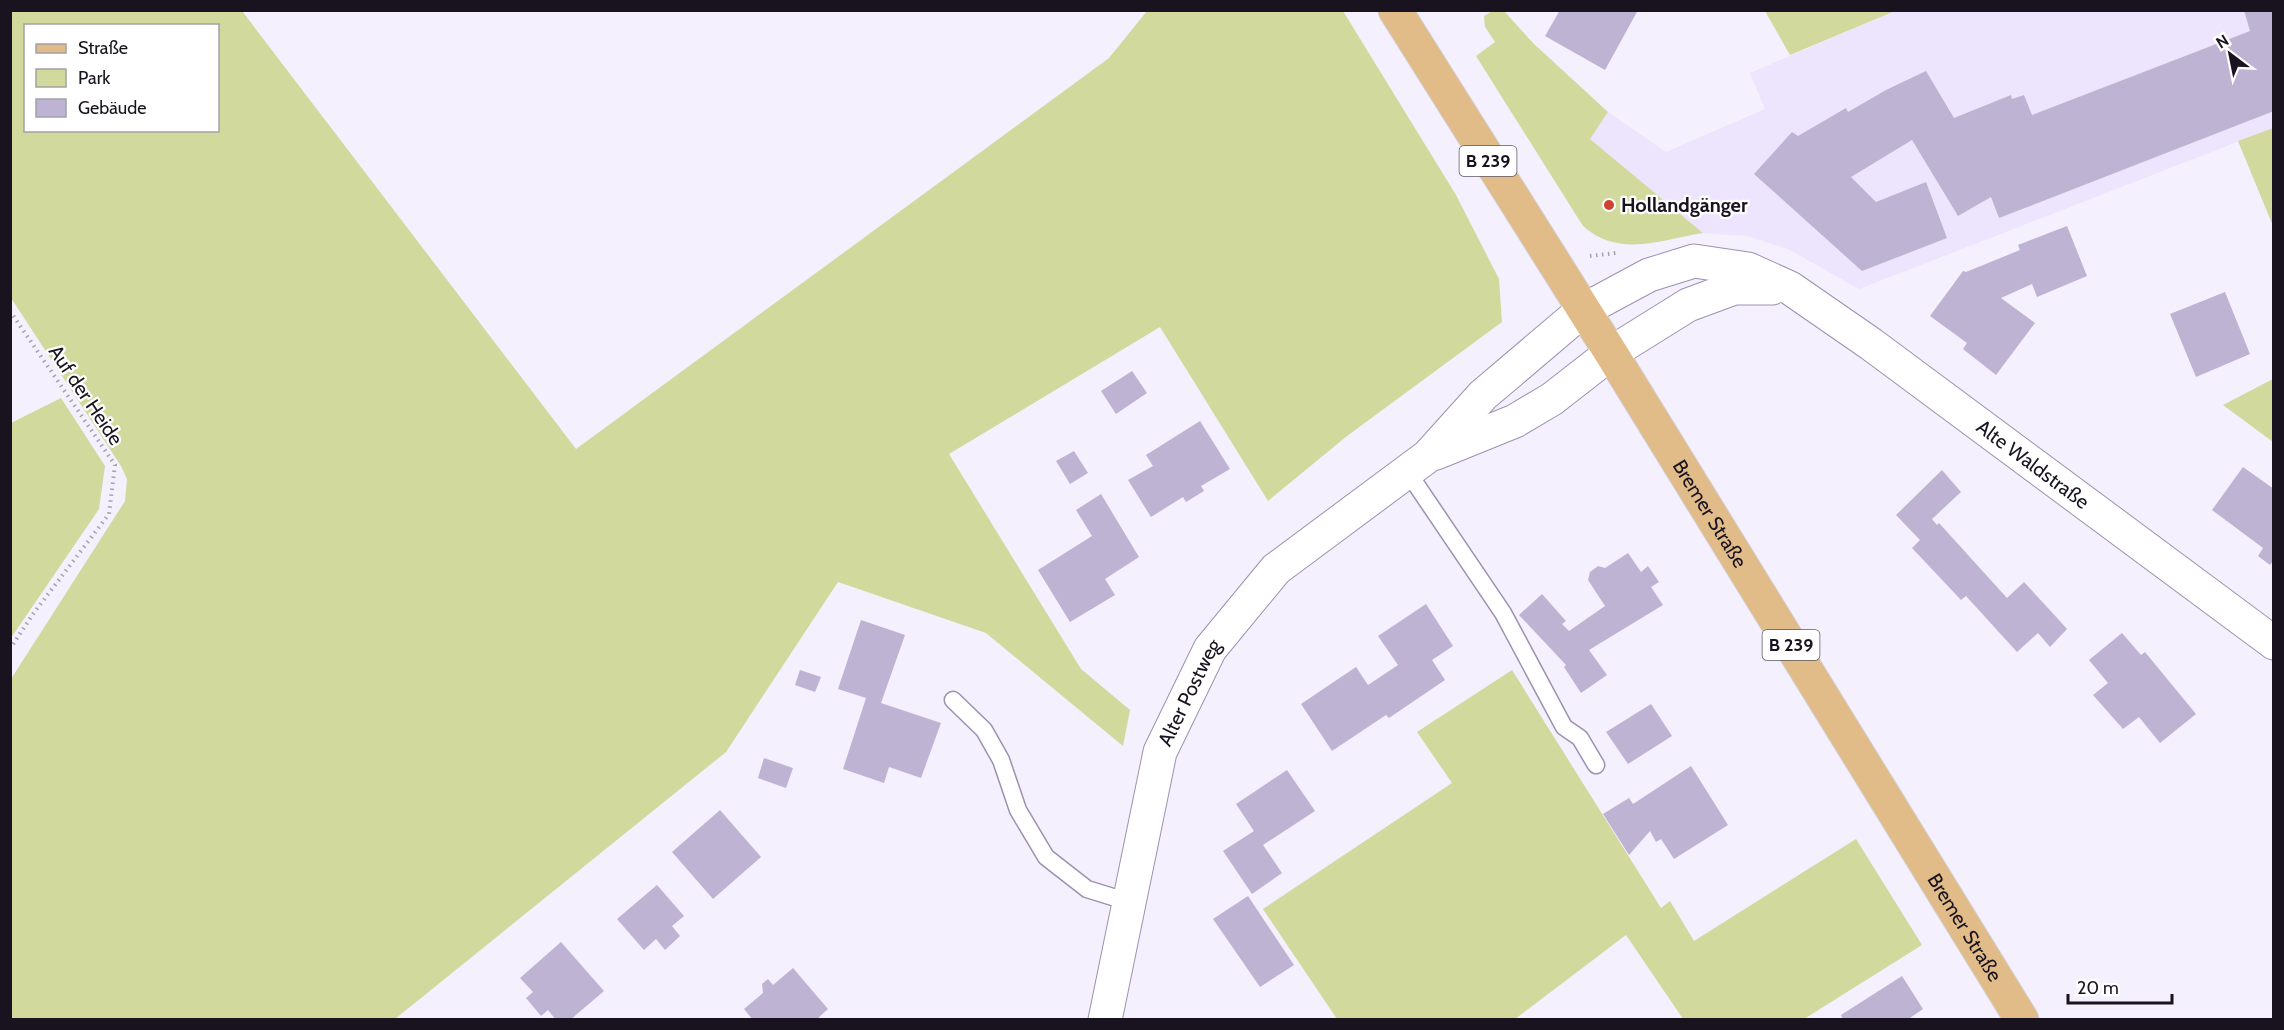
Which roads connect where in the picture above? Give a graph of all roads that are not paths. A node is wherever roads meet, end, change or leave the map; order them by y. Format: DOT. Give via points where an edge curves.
graph roads {
  1 [pos="1395,10"];
  2 [pos="1790,288"];
  3 [pos="1582,311"];
  4 [pos="1611,353"];
  5 [pos="1418,464"];
  6 [pos="2274,643"];
  7 [pos="953,700"];
  8 [pos="1596,765"];
  9 [pos="1129,902"];
  10 [pos="1105,1020"];
  11 [pos="2022,1020"];
  1 -- 3 [label="main road, Bremer Straße / B 239"];
  2 -- 3 [label="street, Alte Waldstraße" via="1748,269 1694,261 1649,275"];
  2 -- 4 [label="street" via="1725,291 1688,305"];
  2 -- 6 [label="street, Alte Waldstraße"];
  3 -- 4 [label="main road, Bremer Straße / B 239"];
  3 -- 5 [label="street, Alter Postweg" via="1483,395"];
  4 -- 5 [label="street, Alter Postweg" via="1552,399 1515,421"];
  4 -- 11 [label="main road, Bremer Straße / B 239"];
  5 -- 8 [label="lane" via="1564,727 1580,738"];
  5 -- 9 [label="street, Alter Postweg" via="1276,569 1210,649 1160,752"];
  7 -- 9 [label="lane" via="984,730 1001,760 1018,810 1046,857 1087,889"];
  9 -- 10 [label="street, Alter Postweg"];
}
